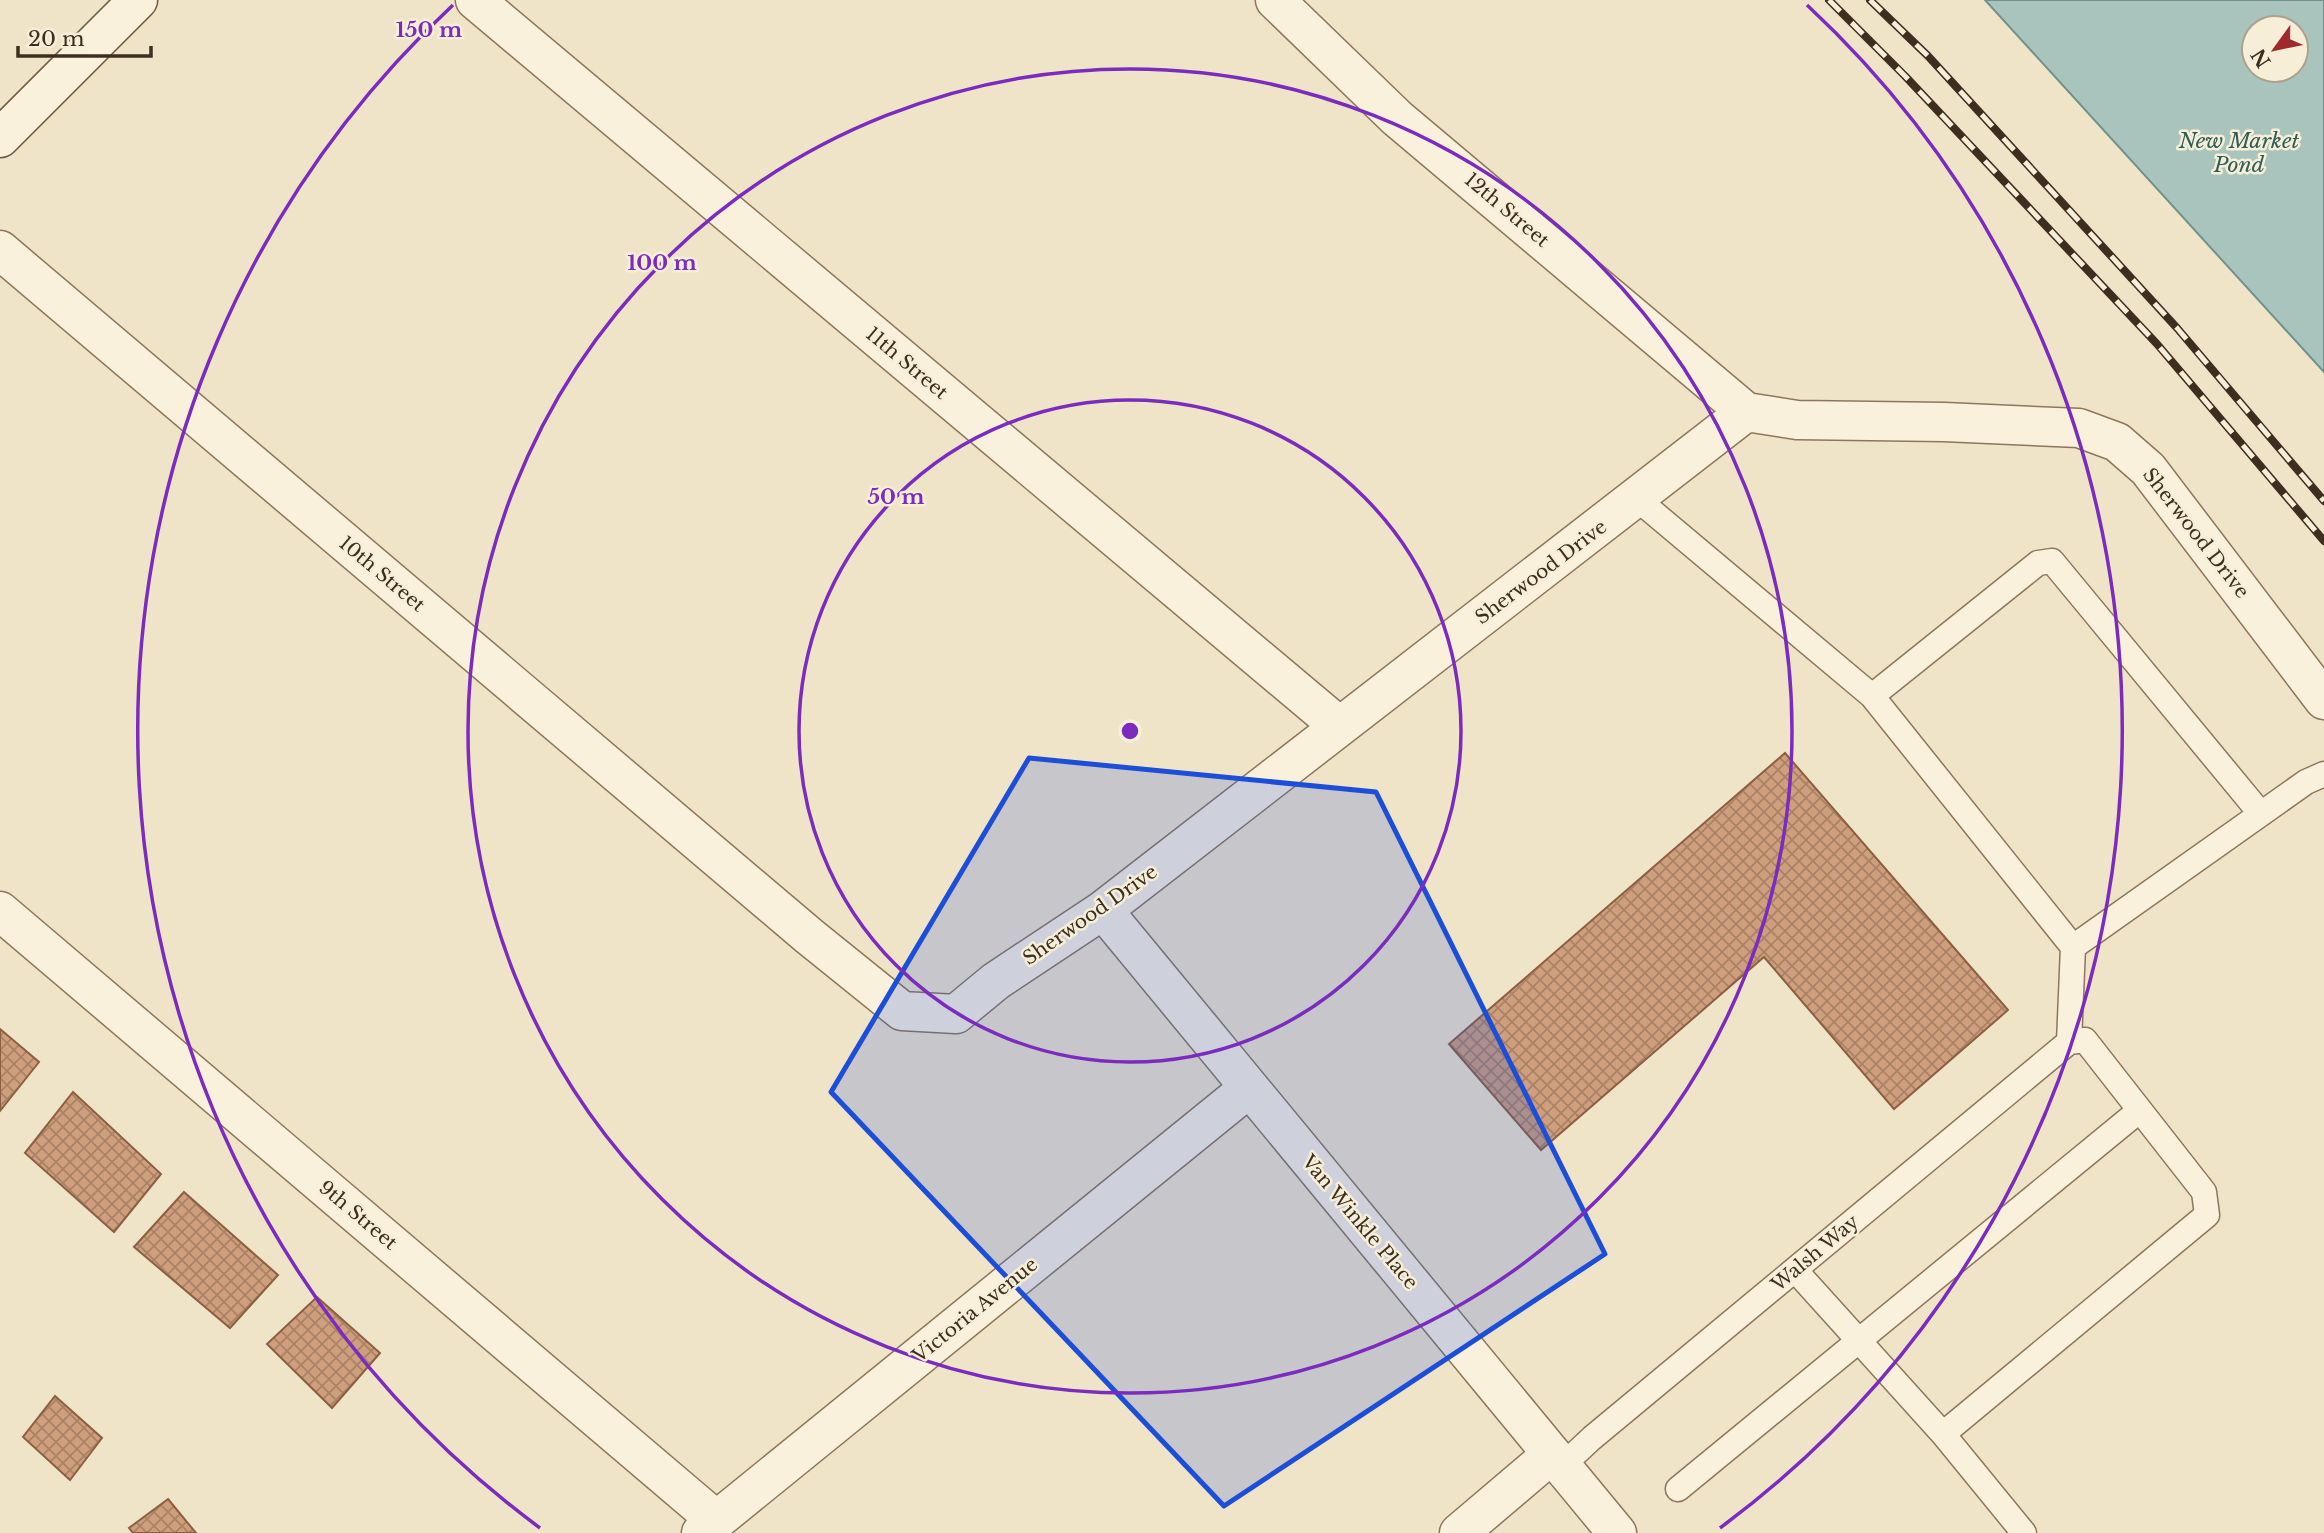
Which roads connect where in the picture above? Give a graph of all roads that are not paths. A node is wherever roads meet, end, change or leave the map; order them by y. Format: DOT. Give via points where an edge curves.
graph roads {
  1 [pos="138,0"];
  2 [pos="475,0"];
  3 [pos="1275,0"];
  4 [pos="0,138"];
  5 [pos="0,250"];
  6 [pos="1746,412"];
  7 [pos="1636,498"];
  8 [pos="1872,696"];
  9 [pos="2324,700"];
  10 [pos="1339,726"];
  11 [pos="2324,774"];
  12 [pos="2261,814"];
  13 [pos="764,897"];
  14 [pos="1103,910"];
  15 [pos="0,911"];
  16 [pos="2073,947"];
  17 [pos="2069,1042"];
  18 [pos="1249,1088"];
  19 [pos="2140,1110"];
  20 [pos="1795,1270"];
  21 [pos="1860,1342"];
  22 [pos="1943,1434"];
  23 [pos="1557,1460"];
  24 [pos="1678,1489"];
  25 [pos="708,1526"];
  26 [pos="1460,1533"];
  27 [pos="1617,1533"];
  28 [pos="2024,1533"];
  1 -- 4 [label="street"];
  2 -- 10 [label="street, 11th Street"];
  3 -- 6 [label="street, 12th Street" via="1397,118"];
  5 -- 13 [label="street, 10th Street"];
  6 -- 7 [label="street, Sherwood Drive"];
  6 -- 9 [label="street, Sherwood Drive" via="1797,420 2078,428 2118,442 2148,468"];
  7 -- 8 [label="lane"];
  7 -- 10 [label="street, Sherwood Drive"];
  8 -- 12 [label="lane" via="2038,562 2052,561"];
  8 -- 16 [label="lane"];
  10 -- 14 [label="street, Sherwood Drive"];
  11 -- 12 [label="lane"];
  12 -- 16 [label="lane"];
  13 -- 14 [label="street, Sherwood Drive" via="902,1011 956,1014 996,981"];
  14 -- 18 [label="street, Van Winkle Place"];
  15 -- 25 [label="street, 9th Street"];
  16 -- 17 [label="lane"];
  17 -- 19 [label="lane" via="2085,1040"];
  17 -- 20 [label="lane, Walsh Way"];
  18 -- 23 [label="street, Van Winkle Place"];
  18 -- 25 [label="street, Victoria Avenue"];
  19 -- 21 [label="lane"];
  19 -- 22 [label="lane" via="2204,1192 2207,1215"];
  20 -- 21 [label="lane"];
  20 -- 23 [label="lane, Walsh Way"];
  21 -- 22 [label="lane"];
  21 -- 24 [label="lane"];
  22 -- 28 [label="lane"];
  23 -- 26 [label="street"];
  23 -- 27 [label="street, Van Winkle Place"];
}
